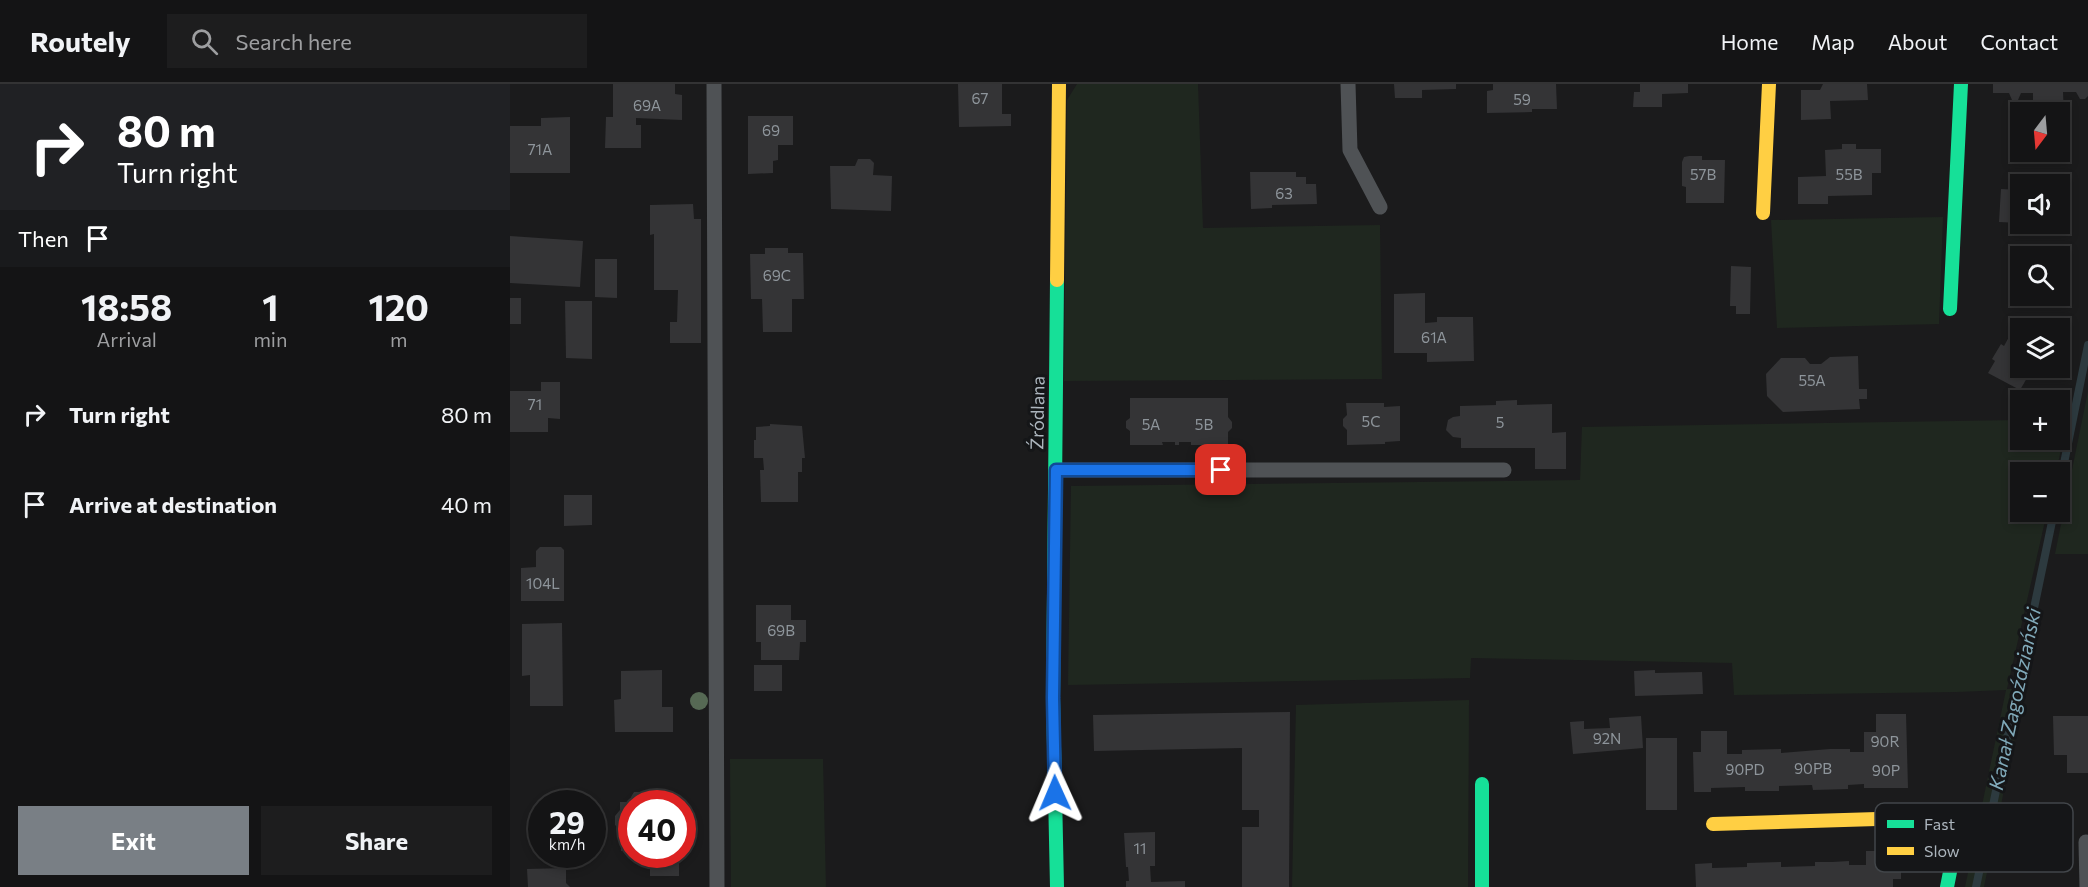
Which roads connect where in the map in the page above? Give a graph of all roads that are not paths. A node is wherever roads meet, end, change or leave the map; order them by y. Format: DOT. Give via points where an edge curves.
graph roads {
  1 [pos="714,84"];
  2 [pos="1059,84"];
  3 [pos="1348,84"];
  4 [pos="1769,84"];
  5 [pos="1961,84"];
  6 [pos="1380,207"];
  7 [pos="1763,213"];
  8 [pos="1950,309"];
  9 [pos="1056,470"];
  10 [pos="1504,470"];
  11 [pos="1482,784"];
  12 [pos="1875,819"];
  13 [pos="1713,824"];
  14 [pos="2086,842"];
  15 [pos="1950,872"];
  16 [pos="717,887"];
  17 [pos="1057,887"];
  18 [pos="1482,887"];
  19 [pos="1947,887"];
  20 [pos="2087,887"];
  1 -- 16 [label="lane"];
  2 -- 9 [label="street, Źródlana"];
  3 -- 6 [label="lane" via="1350,150"];
  4 -- 7 [label="street"];
  5 -- 8 [label="street"];
  9 -- 10 [label="lane"];
  9 -- 17 [label="street, Źródlana" via="1053,698"];
  11 -- 18 [label="street"];
  12 -- 13 [label="street"];
  14 -- 20 [label="lane"];
  15 -- 19 [label="street"];
}
